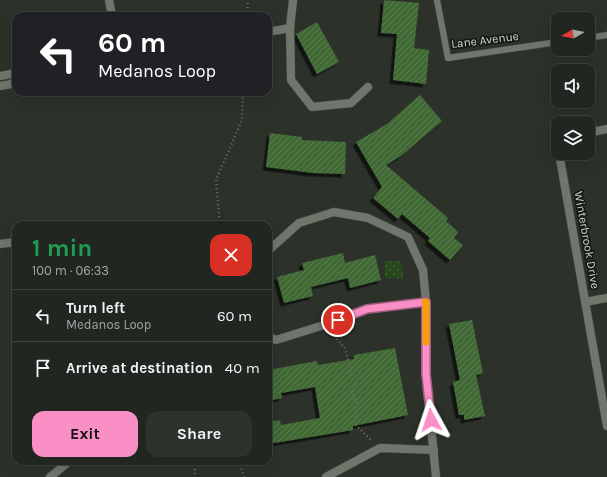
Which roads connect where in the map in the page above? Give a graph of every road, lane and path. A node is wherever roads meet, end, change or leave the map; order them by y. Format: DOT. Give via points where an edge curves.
graph roads {
  1 [pos="109,0"];
  2 [pos="248,0"];
  3 [pos="293,0"];
  4 [pos="437,0"];
  5 [pos="111,12"];
  6 [pos="247,12"];
  7 [pos="290,28"];
  8 [pos="272,31"];
  9 [pos="607,35"];
  10 [pos="595,37"];
  11 [pos="551,43"];
  12 [pos="12,74"];
  13 [pos="0,76"];
  14 [pos="12,84"];
  15 [pos="0,86"];
  16 [pos="368,87"];
  17 [pos="243,96"];
  18 [pos="607,129"];
  19 [pos="595,132"];
  20 [pos="560,160"];
  21 [pos="220,221"];
  22 [pos="12,242"];
  23 [pos="0,244"];
  24 [pos="272,247"];
  25 [pos="607,298"];
  26 [pos="426,302"];
  27 [pos="586,302"];
  28 [pos="324,325"];
  29 [pos="272,338"];
  30 [pos="607,426"];
  31 [pos="380,448"];
  32 [pos="434,450"];
  33 [pos="65,465"];
  34 [pos="195,465"];
  35 [pos="240,465"];
  36 [pos="50,477"];
  37 [pos="195,477"];
  38 [pos="244,477"];
  39 [pos="326,477"];
  40 [pos="436,477"];
  1 -- 5 [label="street"];
  2 -- 6 [label="path"];
  3 -- 7 [label="street"];
  4 -- 11 [label="lane, Lane Avenue" via="448,58"];
  7 -- 8 [label="street"];
  7 -- 16 [label="street" via="291,80 312,107 351,103"];
  9 -- 10 [label="lane"];
  12 -- 13 [label="street"];
  14 -- 15 [label="street"];
  17 -- 21 [label="path" via="242,120 216,180"];
  18 -- 19 [label="street"];
  20 -- 27 [label="street, Winterbrook Drive"];
  22 -- 23 [label="street"];
  24 -- 26 [label="street" via="299,223 334,212 368,218 408,237 423,270"];
  25 -- 27 [label="street"];
  26 -- 28 [label="street" via="367,309"];
  26 -- 32 [label="street" via="426,374"];
  27 -- 30 [label="street, Winterbrook Drive"];
  28 -- 29 [label="street" via="276,340"];
  28 -- 31 [label="path" via="345,348 352,376 357,383 351,392 358,406 354,414 356,425"];
  31 -- 32 [label="street"];
  31 -- 39 [label="street"];
  32 -- 40 [label="street"];
  33 -- 36 [label="street"];
  34 -- 37 [label="path"];
  35 -- 38 [label="path"];
}
